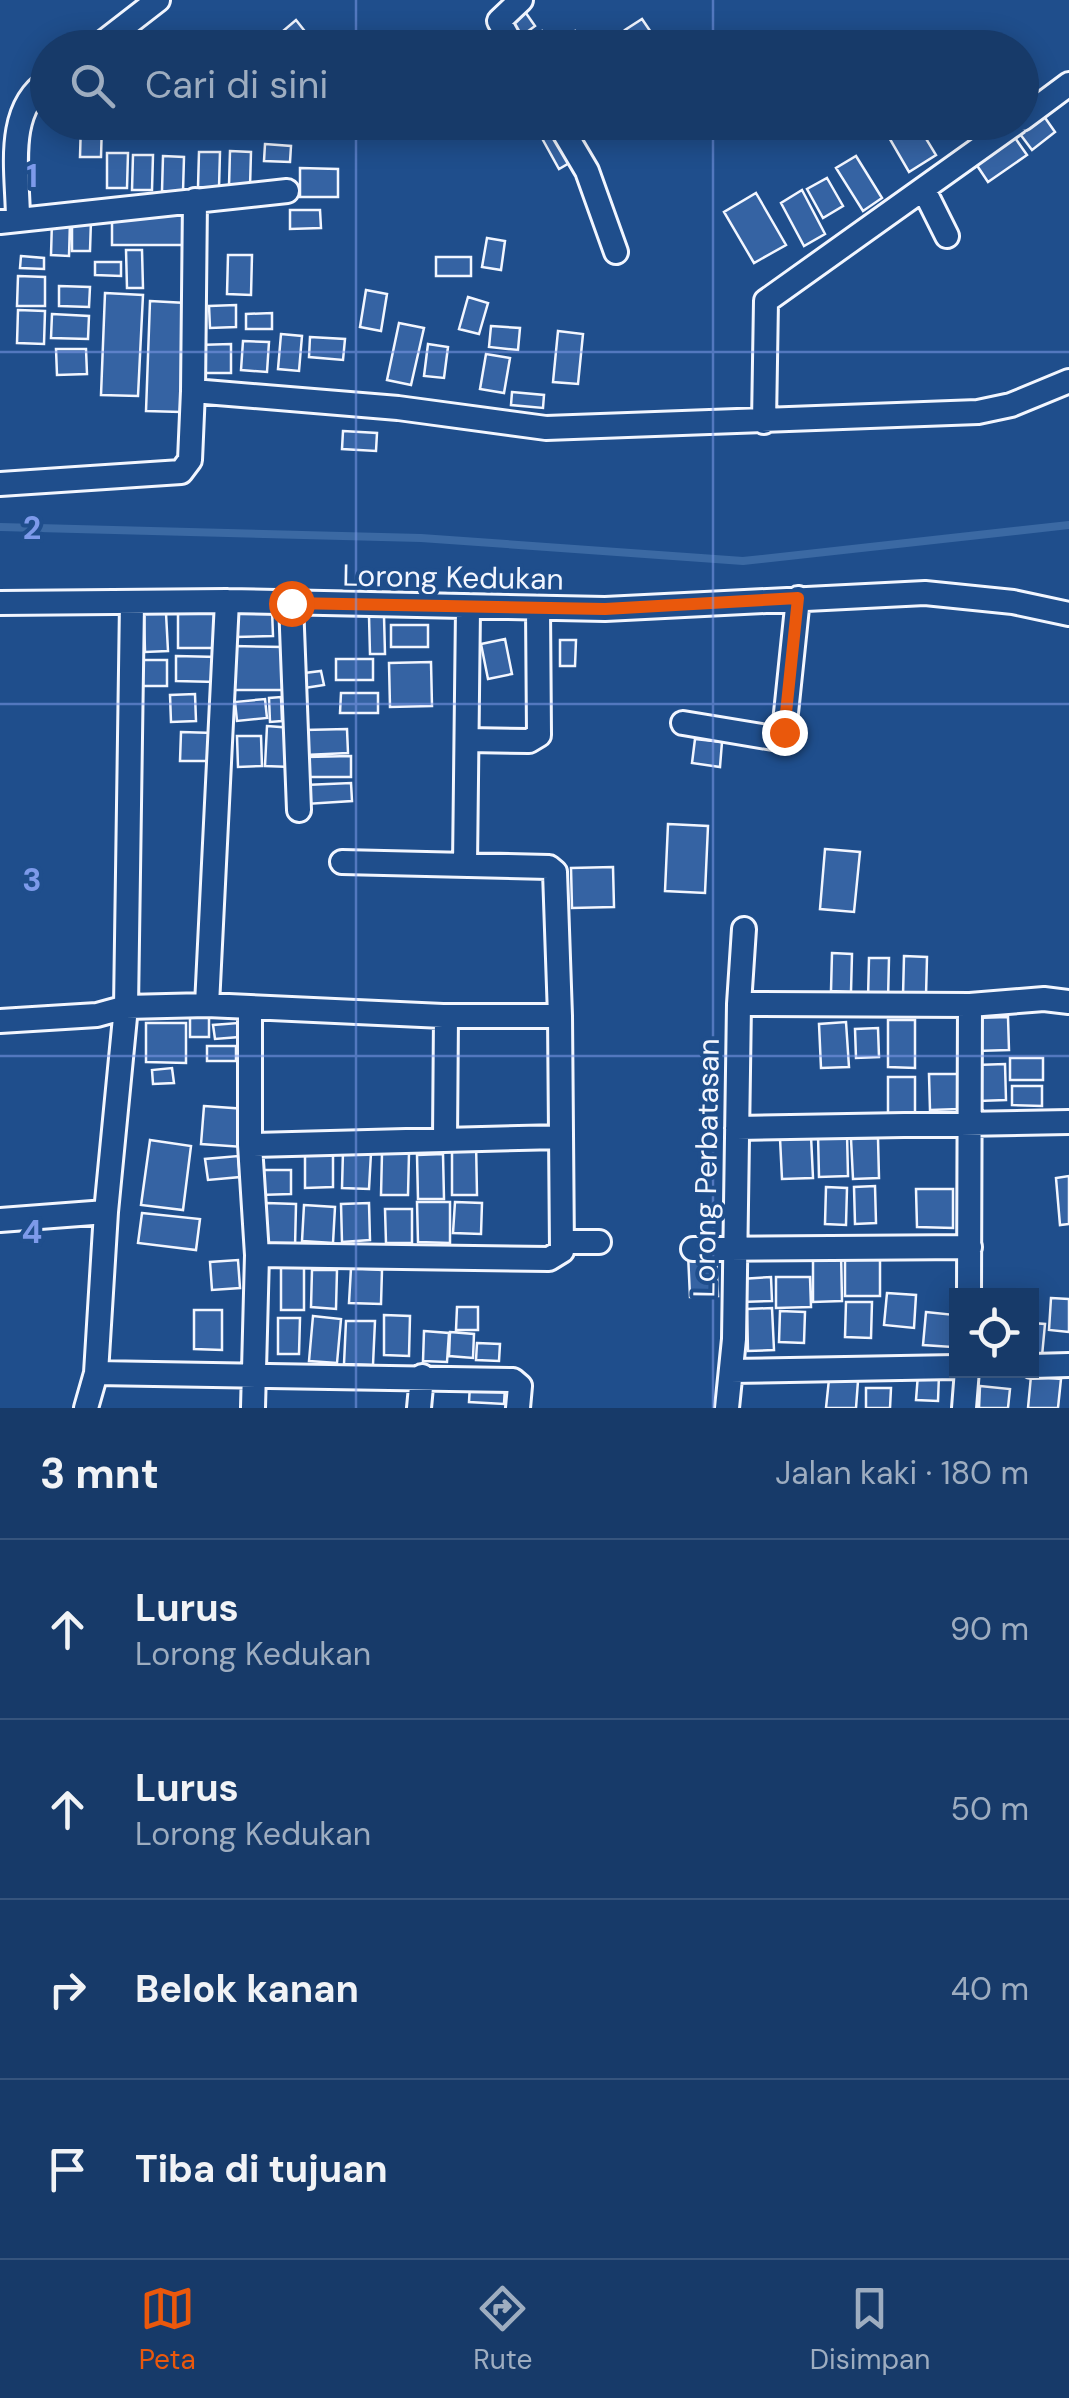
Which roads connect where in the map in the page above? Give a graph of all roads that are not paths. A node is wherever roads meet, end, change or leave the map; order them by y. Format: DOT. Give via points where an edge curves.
graph roads {
  1 [pos="158,0"];
  2 [pos="521,0"];
  3 [pos="119,30"];
  4 [pos="504,30"];
  5 [pos="1069,84"];
  6 [pos="30,96"];
  7 [pos="1039,106"];
  8 [pos="569,140"];
  9 [pos="993,140"];
  10 [pos="924,190"];
  11 [pos="286,191"];
  12 [pos="195,200"];
  13 [pos="9,221"];
  14 [pos="947,236"];
  15 [pos="616,252"];
  16 [pos="1069,381"];
  17 [pos="193,391"];
  18 [pos="764,422"];
  19 [pos="0,484"];
  20 [pos="798,598"];
  21 [pos="227,601"];
  22 [pos="0,602"];
  23 [pos="132,603"];
  24 [pos="291,603"];
  25 [pos="468,609"];
  26 [pos="538,609"];
  27 [pos="1069,614"];
  28 [pos="684,723"];
  29 [pos="468,740"];
  30 [pos="298,810"];
  31 [pos="342,862"];
  32 [pos="465,865"];
  33 [pos="744,929"];
  34 [pos="1069,1002"];
  35 [pos="739,1004"];
  36 [pos="207,1005"];
  37 [pos="970,1005"];
  38 [pos="126,1007"];
  39 [pos="250,1009"];
  40 [pos="446,1016"];
  41 [pos="560,1016"];
  42 [pos="0,1021"];
  43 [pos="1069,1122"];
  44 [pos="971,1124"];
  45 [pos="737,1128"];
  46 [pos="561,1137"];
  47 [pos="445,1139"];
  48 [pos="250,1145"];
  49 [pos="106,1212"];
  50 [pos="0,1220"];
  51 [pos="564,1242"];
  52 [pos="599,1242"];
  53 [pos="970,1246"];
  54 [pos="694,1248"];
  55 [pos="736,1249"];
  56 [pos="257,1255"];
  57 [pos="969,1288"];
  58 [pos="1069,1365"];
  59 [pos="1039,1366"];
  60 [pos="949,1367"];
  61 [pos="732,1371"];
  62 [pos="96,1373"];
  63 [pos="255,1374"];
  64 [pos="422,1376"];
  65 [pos="966,1378"];
  66 [pos="86,1408"];
  67 [pos="253,1408"];
  68 [pos="419,1408"];
  69 [pos="518,1408"];
  70 [pos="727,1408"];
  71 [pos="964,1408"];
  1 -- 3 [label="street"];
  2 -- 4 [label="street" via="499,21"];
  5 -- 7 [label="street"];
  6 -- 13 [label="street" via="20,117"];
  8 -- 15 [label="street"];
  9 -- 10 [label="street"];
  10 -- 14 [label="street"];
  10 -- 18 [label="street" via="764,302"];
  11 -- 12 [label="street"];
  12 -- 13 [label="street"];
  12 -- 17 [label="street"];
  16 -- 18 [label="street" via="978,412"];
  17 -- 18 [label="street" via="546,428"];
  17 -- 19 [label="street" via="190,460 181,472"];
  20 -- 26 [label="street, Lorong Kedukan"];
  20 -- 27 [label="street" via="925,593"];
  20 -- 28 [label="street" via="784,732 772,738"];
  21 -- 23 [label="street, Lorong Kedukan"];
  21 -- 24 [label="street, Lorong Kedukan"];
  21 -- 36 [label="street"];
  22 -- 23 [label="street, Lorong Kedukan"];
  23 -- 38 [label="street"];
  24 -- 25 [label="street, Lorong Kedukan"];
  24 -- 30 [label="street"];
  25 -- 26 [label="street, Lorong Kedukan"];
  25 -- 29 [label="street"];
  26 -- 29 [label="street" via="540,735 529,742"];
  29 -- 32 [label="street"];
  31 -- 32 [label="street"];
  32 -- 41 [label="street" via="555,872"];
  33 -- 35 [label="street, Lorong Perbatasan"];
  34 -- 37 [label="street"];
  35 -- 37 [label="street"];
  35 -- 45 [label="street, Lorong Perbatasan"];
  36 -- 38 [label="street"];
  36 -- 39 [label="street"];
  37 -- 44 [label="street"];
  38 -- 42 [label="street"];
  38 -- 49 [label="street"];
  39 -- 40 [label="street"];
  39 -- 48 [label="street"];
  40 -- 41 [label="street"];
  40 -- 47 [label="street"];
  41 -- 46 [label="street"];
  43 -- 44 [label="street"];
  44 -- 45 [label="street"];
  44 -- 53 [label="street"];
  45 -- 55 [label="street, Lorong Perbatasan"];
  46 -- 47 [label="street"];
  46 -- 51 [label="street"];
  47 -- 48 [label="street"];
  48 -- 56 [label="street"];
  49 -- 50 [label="street"];
  49 -- 62 [label="street"];
  51 -- 52 [label="street"];
  51 -- 56 [label="street" via="549,1259"];
  53 -- 55 [label="street"];
  53 -- 57 [label="street"];
  54 -- 55 [label="street"];
  55 -- 61 [label="street, Lorong Perbatasan"];
  56 -- 63 [label="street"];
  58 -- 59 [label="street"];
  60 -- 61 [label="street"];
  61 -- 70 [label="street, Lorong Perbatasan"];
  62 -- 63 [label="street"];
  62 -- 66 [label="street"];
  63 -- 64 [label="street"];
  63 -- 67 [label="street"];
  64 -- 68 [label="street"];
  64 -- 69 [label="street" via="512,1380 520,1386"];
  65 -- 71 [label="street"];
}
